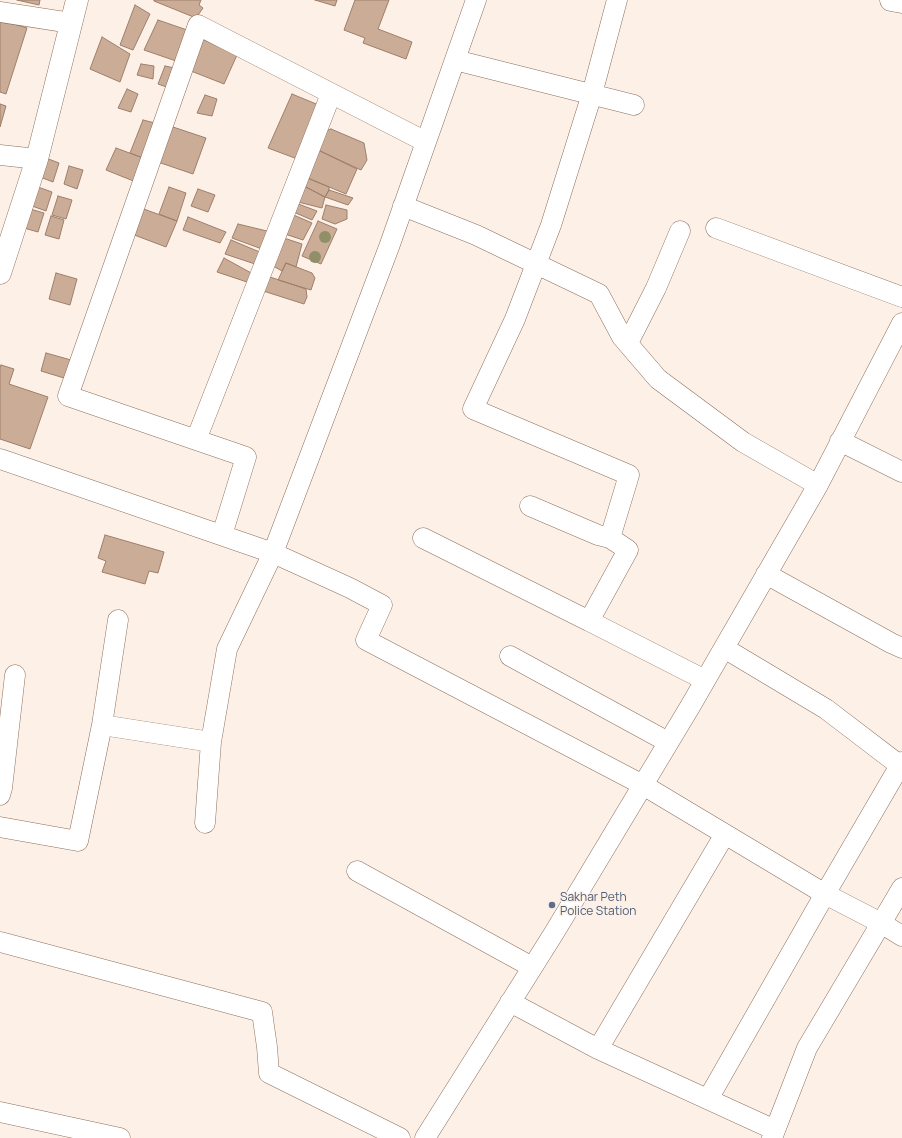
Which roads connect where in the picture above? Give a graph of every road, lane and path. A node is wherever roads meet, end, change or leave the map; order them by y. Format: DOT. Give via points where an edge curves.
graph roads {
  1 [pos="77,0"];
  2 [pos="476,0"];
  3 [pos="617,0"];
  4 [pos="891,0"];
  5 [pos="902,2"];
  6 [pos="0,12"];
  7 [pos="71,23"];
  8 [pos="455,60"];
  9 [pos="332,94"];
  10 [pos="592,94"];
  11 [pos="634,104"];
  12 [pos="426,142"];
  13 [pos="0,155"];
  14 [pos="38,160"];
  15 [pos="403,206"];
  16 [pos="716,228"];
  17 [pos="680,231"];
  18 [pos="536,264"];
  19 [pos="0,273"];
  20 [pos="902,297"];
  21 [pos="902,322"];
  22 [pos="628,343"];
  23 [pos="196,440"];
  24 [pos="840,441"];
  25 [pos="0,459"];
  26 [pos="902,472"];
  27 [pos="818,485"];
  28 [pos="530,506"];
  29 [pos="222,535"];
  30 [pos="423,538"];
  31 [pos="610,538"];
  32 [pos="273,553"];
  33 [pos="766,574"];
  34 [pos="118,620"];
  35 [pos="589,622"];
  36 [pos="724,648"];
  37 [pos="902,648"];
  38 [pos="510,656"];
  39 [pos="15,675"];
  40 [pos="705,680"];
  41 [pos="102,725"];
  42 [pos="211,742"];
  43 [pos="668,742"];
  44 [pos="901,765"];
  45 [pos="643,785"];
  46 [pos="0,795"];
  47 [pos="205,823"];
  48 [pos="0,827"];
  49 [pos="725,834"];
  50 [pos="357,871"];
  51 [pos="902,888"];
  52 [pos="825,894"];
  53 [pos="881,923"];
  54 [pos="902,936"];
  55 [pos="0,942"];
  56 [pos="532,968"];
  57 [pos="510,1002"];
  58 [pos="598,1049"];
  59 [pos="708,1099"];
  60 [pos="0,1112"];
  61 [pos="774,1134"];
  62 [pos="120,1138"];
  63 [pos="400,1138"];
  64 [pos="425,1138"];
  1 -- 7 [label="street"];
  2 -- 8 [label="street"];
  3 -- 10 [label="street"];
  4 -- 5 [label="street"];
  6 -- 7 [label="street"];
  7 -- 14 [label="street"];
  8 -- 10 [label="street"];
  8 -- 12 [label="street"];
  9 -- 12 [label="street"];
  9 -- 23 [label="street"];
  9 -- 23 [label="street" via="198,25 68,396"];
  10 -- 11 [label="street"];
  10 -- 18 [label="street" via="551,225"];
  12 -- 15 [label="street"];
  13 -- 14 [label="street"];
  14 -- 19 [label="street"];
  15 -- 18 [label="street" via="476,235"];
  15 -- 32 [label="street"];
  16 -- 20 [label="street"];
  17 -- 22 [label="street" via="656,288"];
  18 -- 22 [label="street" via="598,294"];
  18 -- 31 [label="street" via="515,319 473,408 629,475"];
  21 -- 24 [label="street"];
  22 -- 27 [label="street" via="658,379 743,442"];
  23 -- 29 [label="street" via="246,457"];
  24 -- 26 [label="street"];
  24 -- 27 [label="street"];
  25 -- 29 [label="street"];
  27 -- 33 [label="street"];
  28 -- 31 [label="street"];
  29 -- 32 [label="street"];
  30 -- 35 [label="street"];
  31 -- 35 [label="street" via="628,550"];
  32 -- 42 [label="street" via="227,650"];
  32 -- 45 [label="street" via="382,605 366,640"];
  33 -- 36 [label="street"];
  33 -- 37 [label="street"];
  34 -- 41 [label="street"];
  35 -- 40 [label="street"];
  36 -- 40 [label="street"];
  36 -- 44 [label="street" via="826,709"];
  38 -- 43 [label="street"];
  39 -- 46 [label="street"];
  40 -- 43 [label="street"];
  41 -- 42 [label="street"];
  41 -- 48 [label="street" via="78,841"];
  42 -- 47 [label="street"];
  43 -- 45 [label="street"];
  44 -- 52 [label="street"];
  45 -- 49 [label="street"];
  45 -- 56 [label="street"];
  49 -- 52 [label="street"];
  49 -- 58 [label="street"];
  50 -- 56 [label="street"];
  51 -- 53 [label="street"];
  52 -- 53 [label="street"];
  52 -- 59 [label="street"];
  53 -- 54 [label="street"];
  53 -- 61 [label="street" via="807,1048"];
  55 -- 63 [label="street" via="262,1012 269,1073"];
  56 -- 57 [label="street"];
  57 -- 58 [label="street"];
  57 -- 64 [label="street"];
  58 -- 59 [label="street"];
  59 -- 61 [label="street"];
  60 -- 62 [label="street"];
}
